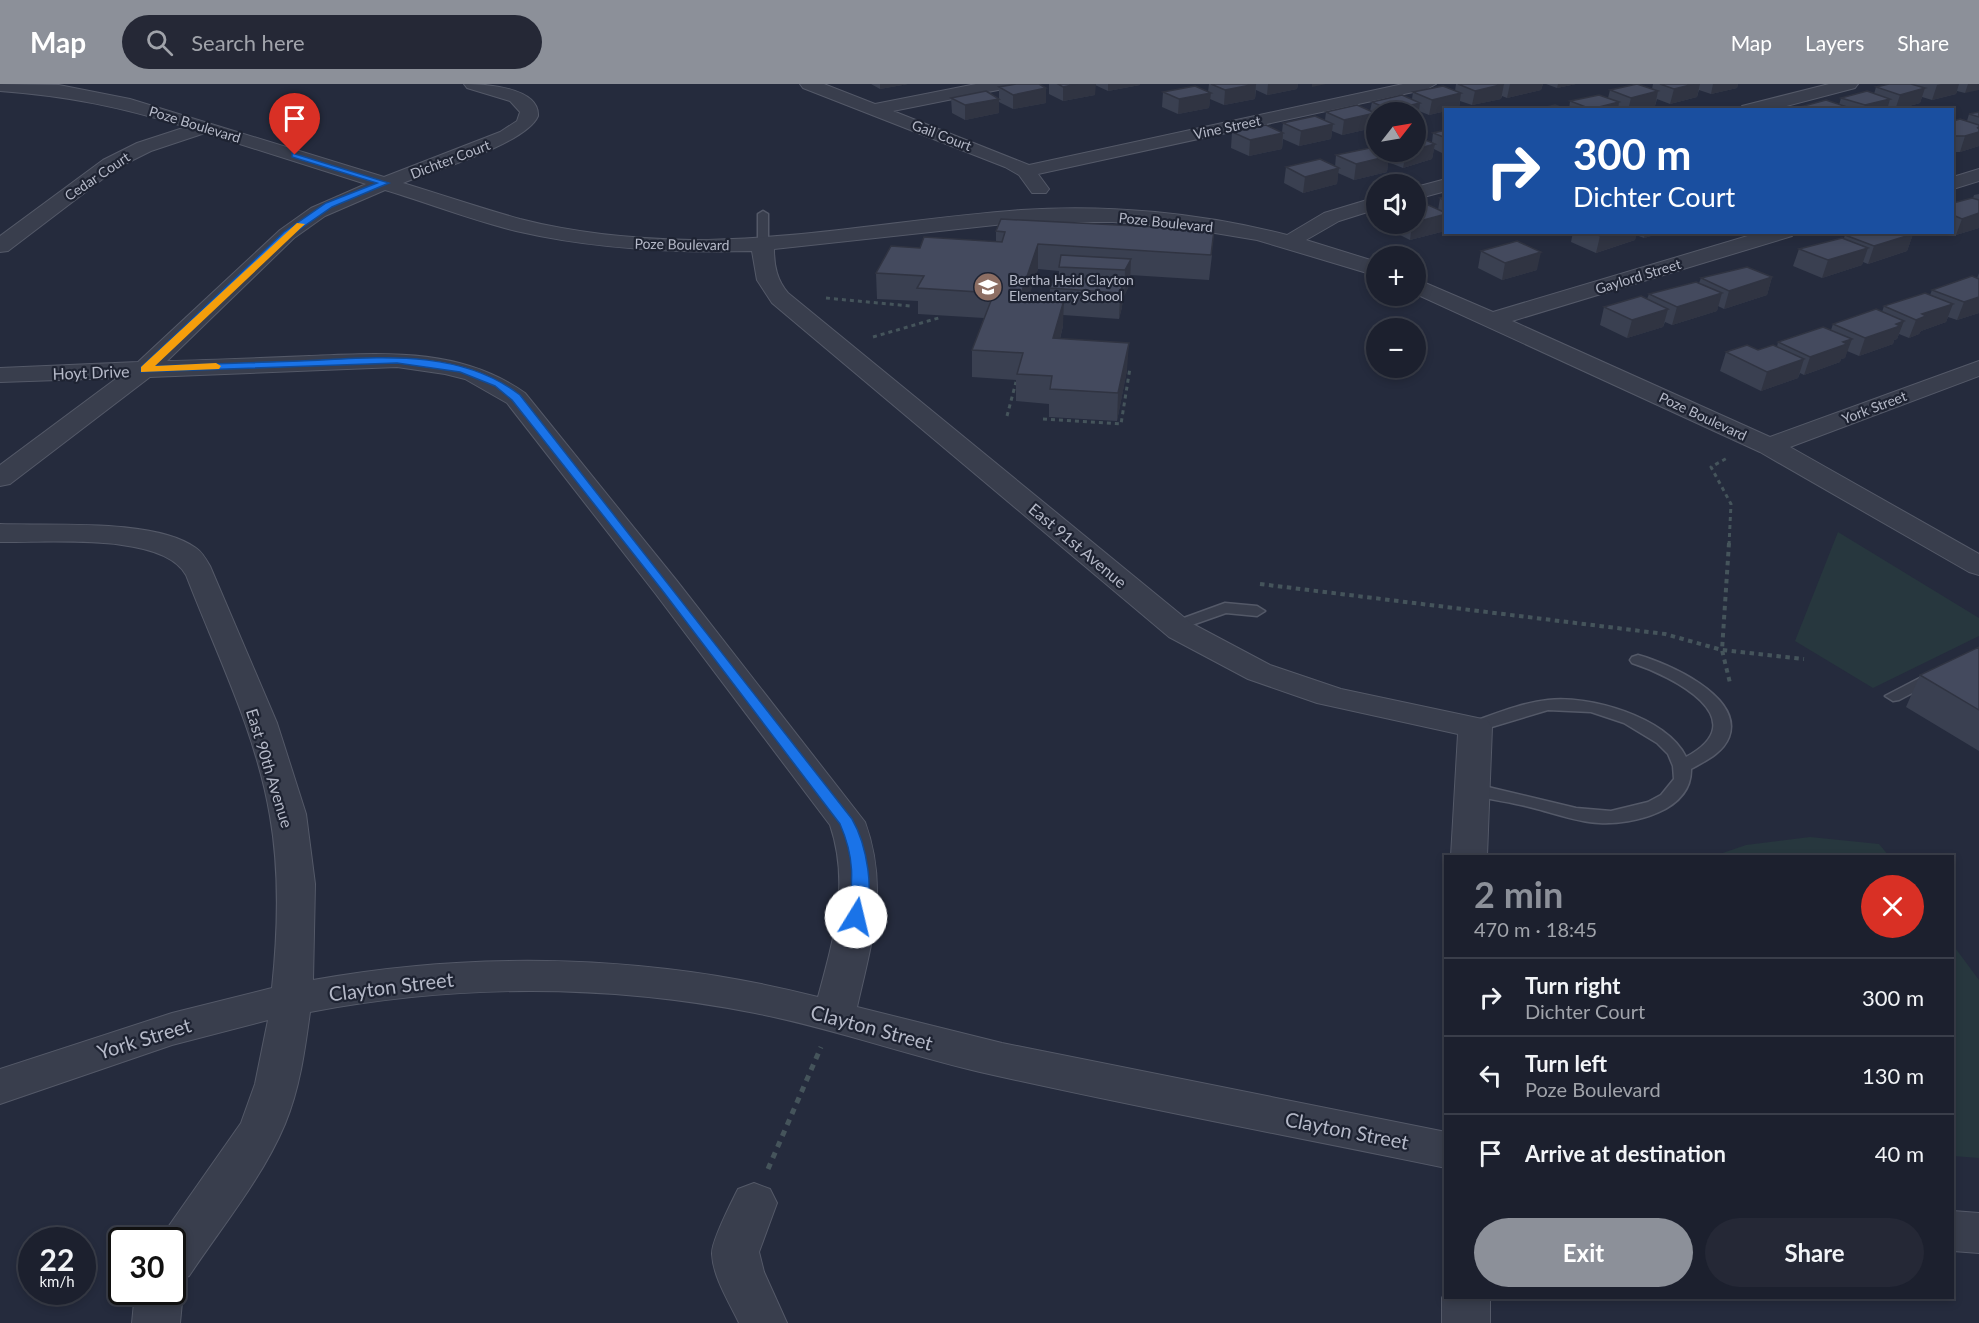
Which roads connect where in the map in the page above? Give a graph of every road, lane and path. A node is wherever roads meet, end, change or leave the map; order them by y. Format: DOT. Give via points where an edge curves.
graph roads {
  1 [pos="473,84"];
  2 [pos="809,84"];
  3 [pos="1003,84"];
  4 [pos="1427,84"];
  5 [pos="1849,84"];
  6 [pos="0,86"];
  7 [pos="1756,108"];
  8 [pos="874,109"];
  9 [pos="205,127"];
  10 [pos="1026,171"];
  11 [pos="1979,175"];
  12 [pos="385,183"];
  13 [pos="1954,183"];
  14 [pos="1444,186"];
  15 [pos="1426,190"];
  16 [pos="1366,206"];
  17 [pos="763,214"];
  18 [pos="1052,214"];
  19 [pos="1778,234"];
  20 [pos="1292,242"];
  21 [pos="763,244"];
  22 [pos="0,246"];
  23 [pos="1366,266"];
  24 [pos="1426,291"];
  25 [pos="824,298"];
  26 [pos="910,306"];
  27 [pos="942,317"];
  28 [pos="1491,320"];
  29 [pos="863,340"];
  30 [pos="1130,368"];
  31 [pos="1979,368"];
  32 [pos="145,369"];
  33 [pos="0,375"];
  34 [pos="1016,382"];
  35 [pos="1006,416"];
  36 [pos="1042,419"];
  37 [pos="1769,446"];
  38 [pos="1731,456"];
  39 [pos="0,478"];
  40 [pos="0,533"];
  41 [pos="1979,566"];
  42 [pos="1260,584"];
  43 [pos="1257,611"];
  44 [pos="1175,626"];
  45 [pos="1722,650"];
  46 [pos="1804,659"];
  47 [pos="1638,660"];
  48 [pos="1950,667"];
  49 [pos="1732,690"];
  50 [pos="1893,696"];
  51 [pos="1475,727"];
  52 [pos="1682,766"];
  53 [pos="1471,789"];
  54 [pos="1469,855"];
  55 [pos="291,999"];
  56 [pos="834,1016"];
  57 [pos="0,1087"];
  58 [pos="1444,1150"];
  59 [pos="754,1203"];
  60 [pos="1954,1231"];
  61 [pos="1979,1233"];
  62 [pos="186,1241"];
  63 [pos="1466,1299"];
  64 [pos="158,1305"];
  65 [pos="156,1323"];
  66 [pos="763,1323"];
  67 [pos="1466,1323"];
  1 -- 12 [label="street, Dichter Court" via="516,97 529,111 528,119 502,138"];
  2 -- 8 [label="street, Gail Court"];
  3 -- 8 [label="street"];
  4 -- 10 [label="street, Vine Street"];
  5 -- 7 [label="street"];
  6 -- 9 [label="street, Poze Boulevard" via="105,97"];
  8 -- 10 [label="street, Gail Court"];
  9 -- 12 [label="street, Poze Boulevard"];
  9 -- 22 [label="street, Cedar Court" via="144,147 110,164"];
  10 -- 18 [label="street"];
  11 -- 13 [label="street"];
  12 -- 21 [label="street, Poze Boulevard" via="519,225 574,236 679,245"];
  12 -- 32 [label="street, Dichter Court" via="329,205 287,234"];
  14 -- 15 [label="street"];
  16 -- 20 [label="street" via="1314,225"];
  17 -- 21 [label="lane"];
  18 -- 20 [label="street, Poze Boulevard" via="1185,222"];
  18 -- 21 [label="street, Poze Boulevard"];
  19 -- 28 [label="street, Gaylord Street"];
  20 -- 23 [label="street, Poze Boulevard"];
  21 -- 44 [label="street, East 91st Avenue" via="763,271 780,298"];
  24 -- 28 [label="street, Poze Boulevard"];
  25 -- 26 [label="path"];
  27 -- 29 [label="path"];
  28 -- 37 [label="street, Poze Boulevard"];
  30 -- 36 [label="path" via="1121,424"];
  31 -- 37 [label="street, York Street"];
  32 -- 33 [label="street, Hoyt Drive"];
  32 -- 39 [label="street, Dichter Court"];
  32 -- 56 [label="street, Hoyt Drive" via="397,360 477,373 516,398 847,822 856,844 861,897"];
  34 -- 35 [label="path"];
  37 -- 41 [label="street, Poze Boulevard"];
  38 -- 45 [label="path" via="1711,467 1731,504"];
  40 -- 55 [label="street, East 90th Avenue" via="147,539 183,552 193,562 267,746 288,814 294,864"];
  42 -- 45 [label="path" via="1665,634"];
  43 -- 44 [label="lane" via="1225,608"];
  44 -- 51 [label="street, East 91st Avenue" via="1233,660 1319,692 1367,706"];
  45 -- 46 [label="path"];
  45 -- 49 [label="path"];
  47 -- 52 [label="lane" via="1677,673 1701,690 1717,710 1722,724 1719,743 1705,757"];
  48 -- 50 [label="lane"];
  51 -- 52 [label="lane" via="1530,708 1578,704 1623,716 1647,729 1670,748"];
  51 -- 53 [label="street"];
  52 -- 53 [label="lane" via="1682,780 1674,794 1658,806 1631,815 1601,817 1573,813"];
  53 -- 54 [label="street"];
  55 -- 56 [label="street, Clayton Street" via="390,984 518,976 641,982 753,997"];
  55 -- 57 [label="street, York Street" via="190,1024"];
  55 -- 62 [label="street, East 90th Avenue" via="279,1075 266,1118"];
  56 -- 58 [label="street, Clayton Street" via="958,1050"];
  56 -- 59 [label="path"];
  59 -- 66 [label="street" via="735,1252 740,1273"];
  60 -- 61 [label="street"];
  63 -- 67 [label="street"];
  64 -- 65 [label="street"];
}
